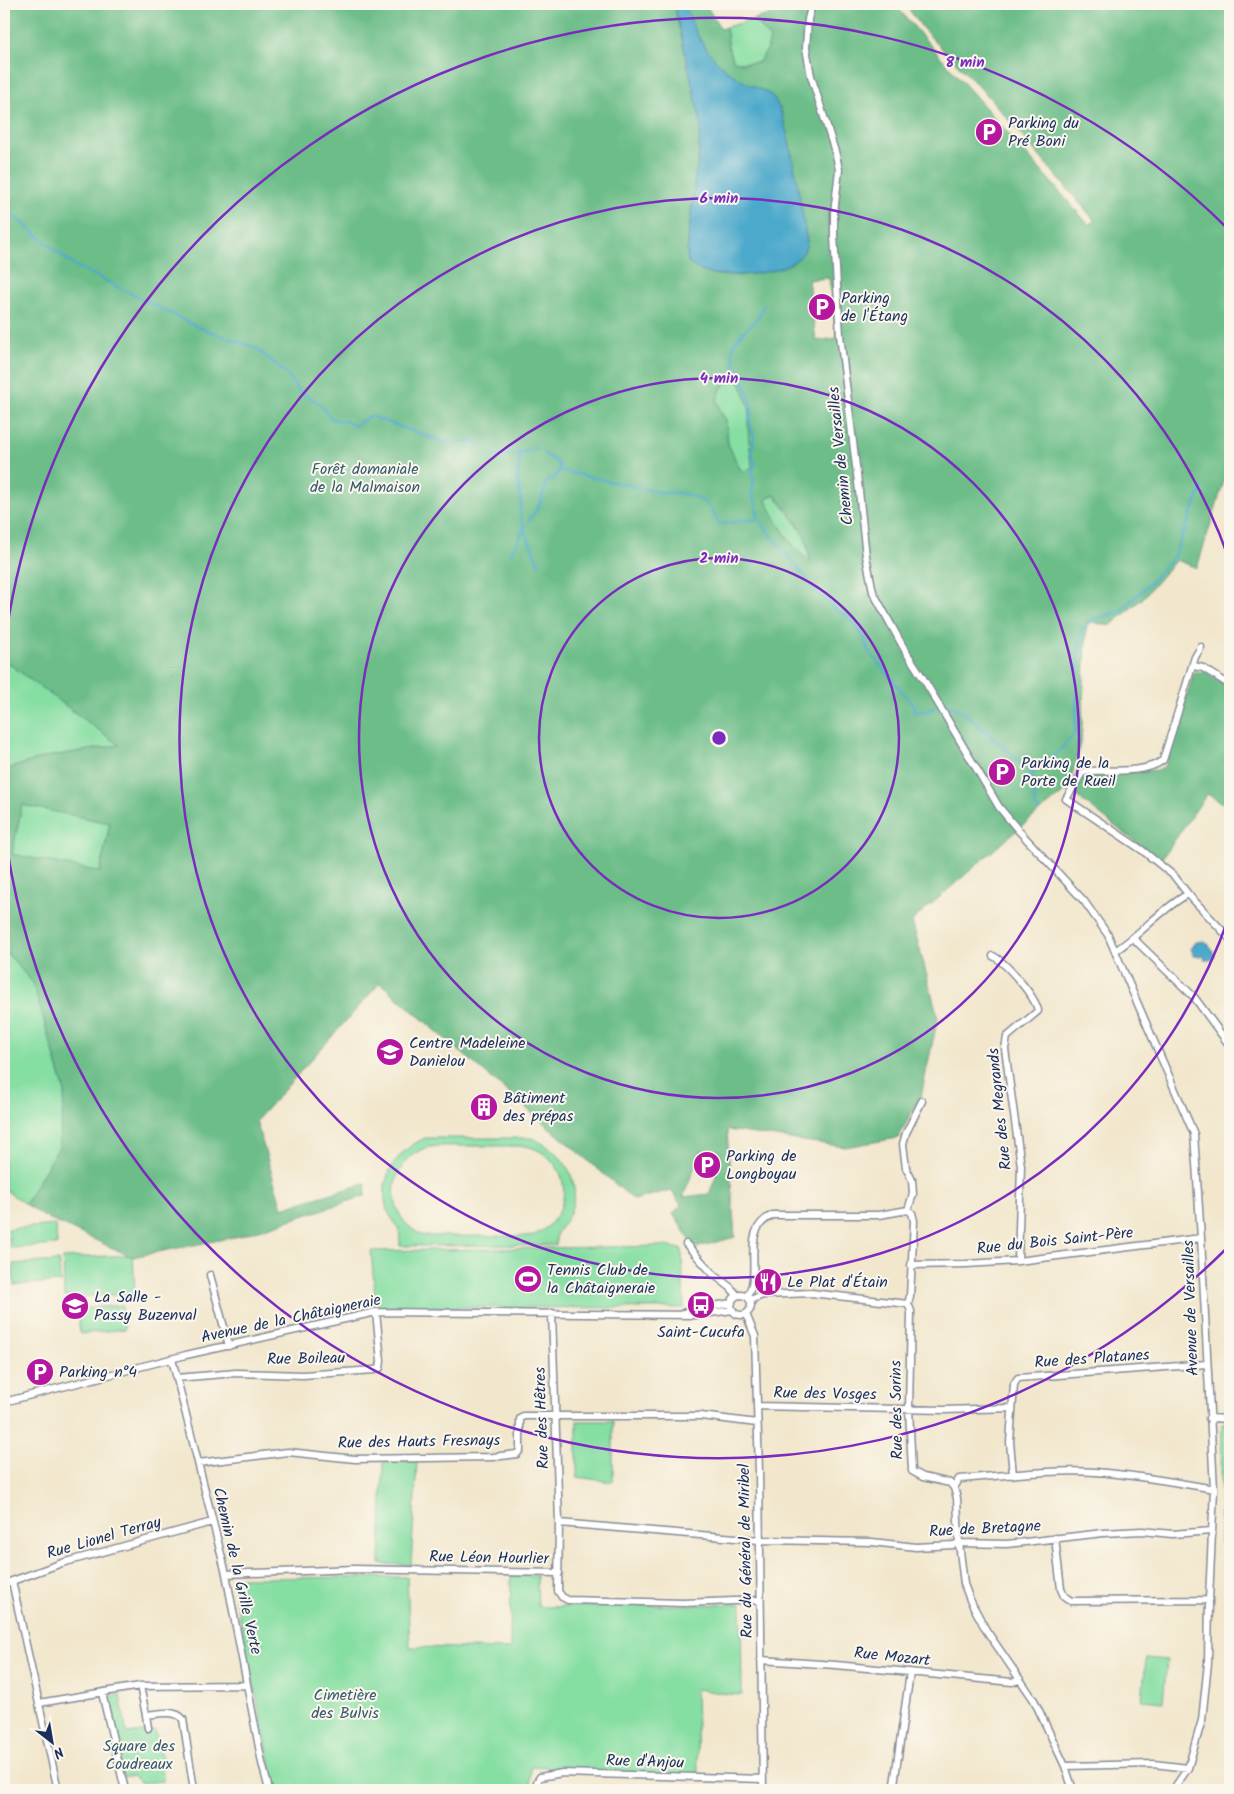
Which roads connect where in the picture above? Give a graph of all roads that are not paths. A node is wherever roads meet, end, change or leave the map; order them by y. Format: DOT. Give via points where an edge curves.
graph roads {
  1 [pos="812,4"];
  2 [pos="1201,647"];
  3 [pos="1194,666"];
  4 [pos="1230,685"];
  5 [pos="1045,859"];
  6 [pos="1188,894"];
  7 [pos="1134,939"];
  8 [pos="1230,939"];
  9 [pos="1115,951"];
  10 [pos="993,956"];
  11 [pos="1230,1046"];
  12 [pos="922,1101"];
  13 [pos="908,1210"];
  14 [pos="1201,1238"];
  15 [pos="686,1244"];
  16 [pos="1018,1261"];
  17 [pos="911,1265"];
  18 [pos="210,1275"];
  19 [pos="737,1295"];
  20 [pos="749,1298"];
  21 [pos="908,1304"];
  22 [pos="732,1307"];
  23 [pos="376,1312"];
  24 [pos="552,1313"];
  25 [pos="746,1314"];
  26 [pos="228,1346"];
  27 [pos="172,1359"];
  28 [pos="1207,1364"];
  29 [pos="176,1378"];
  30 [pos="4,1402"];
  31 [pos="757,1406"];
  32 [pos="1012,1408"];
  33 [pos="909,1409"];
  34 [pos="556,1416"];
  35 [pos="1209,1418"];
  36 [pos="1230,1419"];
  37 [pos="757,1423"];
  38 [pos="198,1463"];
  39 [pos="1013,1475"];
  40 [pos="954,1488"];
  41 [pos="1214,1489"];
  42 [pos="212,1522"];
  43 [pos="559,1523"];
  44 [pos="1212,1531"];
  45 [pos="1055,1538"];
  46 [pos="759,1540"];
  47 [pos="959,1543"];
  48 [pos="559,1573"];
  49 [pos="226,1574"];
  50 [pos="12,1581"];
  51 [pos="4,1584"];
  52 [pos="760,1600"];
  53 [pos="1209,1600"];
  54 [pos="761,1660"];
  55 [pos="910,1672"];
  56 [pos="1019,1680"];
  57 [pos="140,1686"];
  58 [pos="247,1686"];
  59 [pos="102,1693"];
  60 [pos="39,1703"];
  61 [pos="146,1715"];
  62 [pos="148,1728"];
  63 [pos="1066,1766"];
  64 [pos="1188,1768"];
  65 [pos="763,1779"];
  66 [pos="58,1790"];
  67 [pos="125,1790"];
  68 [pos="194,1790"];
  69 [pos="269,1790"];
  70 [pos="537,1790"];
  71 [pos="763,1790"];
  72 [pos="898,1790"];
  73 [pos="1072,1790"];
  74 [pos="1173,1790"];
  1 -- 5 [label="street, Chemin de Versailles" via="806,48 839,170 834,236 840,325 866,556 873,592 999,807"];
  2 -- 3 [label="street"];
  3 -- 4 [label="street"];
  3 -- 6 [label="street" via="1163,760 1146,768 1082,773 1066,799 1142,850 1174,876"];
  5 -- 9 [label="street, Avenue de Versailles" via="1084,901"];
  6 -- 7 [label="street"];
  6 -- 8 [label="street"];
  7 -- 9 [label="street"];
  7 -- 11 [label="street" via="1194,997"];
  9 -- 14 [label="street, Avenue de Versailles" via="1194,1134"];
  10 -- 16 [label="street, Rue des Megrands" via="1001,960 1029,994 1038,1011 1007,1037 1005,1049 1021,1166"];
  12 -- 13 [label="street, Rue des Sorins" via="904,1144 913,1194"];
  13 -- 17 [label="street, Rue des Sorins" via="914,1221"];
  13 -- 20 [label="street" via="879,1215 773,1215 766,1218 757,1227 754,1240"];
  14 -- 16 [label="street, Rue du Bois Saint-Père"];
  14 -- 28 [label="street, Avenue de Versailles"];
  15 -- 19 [label="street"];
  16 -- 17 [label="street, Rue du Bois Saint-Père"];
  17 -- 21 [label="street, Rue des Sorins"];
  18 -- 26 [label="street"];
  19 -- 20 [label="street"];
  19 -- 22 [label="street" via="733,1298"];
  20 -- 21 [label="street" via="763,1294 811,1293"];
  20 -- 25 [label="street" via="751,1305"];
  21 -- 33 [label="street, Rue des Sorins" via="911,1311"];
  22 -- 24 [label="street, Avenue de la Châtaigneraie" via="695,1315"];
  22 -- 25 [label="street" via="736,1314"];
  23 -- 24 [label="street, Avenue de la Châtaigneraie"];
  23 -- 26 [label="street, Avenue de la Châtaigneraie"];
  23 -- 29 [label="street, Rue Boileau" via="381,1361 380,1368 374,1370 303,1375 236,1373"];
  24 -- 34 [label="street, Rue des Hêtres"];
  25 -- 31 [label="street, Rue du Général de Miribel" via="755,1336"];
  26 -- 27 [label="street, Avenue de la Châtaigneraie"];
  27 -- 29 [label="street, Chemin de la Grille Verte"];
  27 -- 30 [label="street, Avenue de la Châtaigneraie"];
  28 -- 32 [label="street, Rue des Platanes" via="1018,1378 1014,1384"];
  28 -- 35 [label="street, Avenue de Versailles"];
  29 -- 38 [label="street, Chemin de la Grille Verte"];
  31 -- 33 [label="street, Rue des Vosges"];
  31 -- 37 [label="street, Rue du Général de Miribel"];
  32 -- 33 [label="street, Rue des Vosges"];
  32 -- 39 [label="street, Rue des Platanes" via="1010,1442"];
  33 -- 40 [label="street, Rue des Sorins" via="912,1471 922,1477 950,1483"];
  34 -- 37 [label="street, Rue des Hauts Fresnays" via="701,1416"];
  34 -- 38 [label="street, Rue des Hauts Fresnays" via="523,1416 517,1454 355,1459 288,1452"];
  34 -- 43 [label="street, Rue des Hêtres"];
  35 -- 36 [label="street"];
  35 -- 41 [label="street, Avenue de Versailles"];
  37 -- 46 [label="street, Rue du Général de Miribel"];
  38 -- 42 [label="street, Chemin de la Grille Verte"];
  39 -- 40 [label="street" via="959,1479"];
  39 -- 41 [label="street" via="1096,1472"];
  40 -- 47 [label="street"];
  41 -- 44 [label="street, Avenue de Versailles"];
  42 -- 49 [label="street, Chemin de la Grille Verte"];
  42 -- 50 [label="street, Rue Lionel Terray" via="62,1563"];
  43 -- 46 [label="street"];
  43 -- 48 [label="street, Rue Léon Hourlier"];
  44 -- 45 [label="street, Rue de Bretagne" via="1172,1534 1142,1531"];
  44 -- 53 [label="street, Avenue de Versailles"];
  45 -- 47 [label="street, Rue de Bretagne" via="1007,1544"];
  45 -- 53 [label="street" via="1060,1588 1071,1601"];
  46 -- 47 [label="street, Rue de Bretagne" via="872,1542 916,1547"];
  46 -- 52 [label="street, Rue du Général de Miribel"];
  47 -- 56 [label="street" via="964,1584 970,1600"];
  48 -- 49 [label="street, Rue Léon Hourlier" via="354,1569"];
  48 -- 52 [label="street" via="558,1591 568,1600 683,1603"];
  49 -- 58 [label="street, Chemin de la Grille Verte"];
  50 -- 51 [label="street, Rue Lionel Terray"];
  50 -- 60 [label="street"];
  52 -- 54 [label="street, Rue du Général de Miribel"];
  53 -- 64 [label="street, Avenue de Versailles" via="1208,1663 1202,1720"];
  54 -- 55 [label="street, Rue Mozart"];
  54 -- 65 [label="street, Rue du Général de Miribel"];
  55 -- 56 [label="street, Rue Mozart" via="1012,1682"];
  55 -- 72 [label="street" via="894,1784"];
  56 -- 63 [label="street" via="1034,1700"];
  57 -- 58 [label="street"];
  57 -- 59 [label="street"];
  57 -- 61 [label="street"];
  58 -- 69 [label="street, Chemin de la Grille Verte"];
  59 -- 60 [label="street"];
  59 -- 67 [label="street"];
  60 -- 66 [label="street"];
  61 -- 62 [label="street"];
  61 -- 68 [label="street" via="174,1713 183,1719"];
  63 -- 64 [label="street" via="1154,1764"];
  63 -- 73 [label="street"];
  64 -- 74 [label="street, Avenue de Versailles"];
  65 -- 70 [label="street, Rue d'Anjou" via="562,1773 540,1777"];
  65 -- 71 [label="street, Rue du Général de Miribel"];
}
